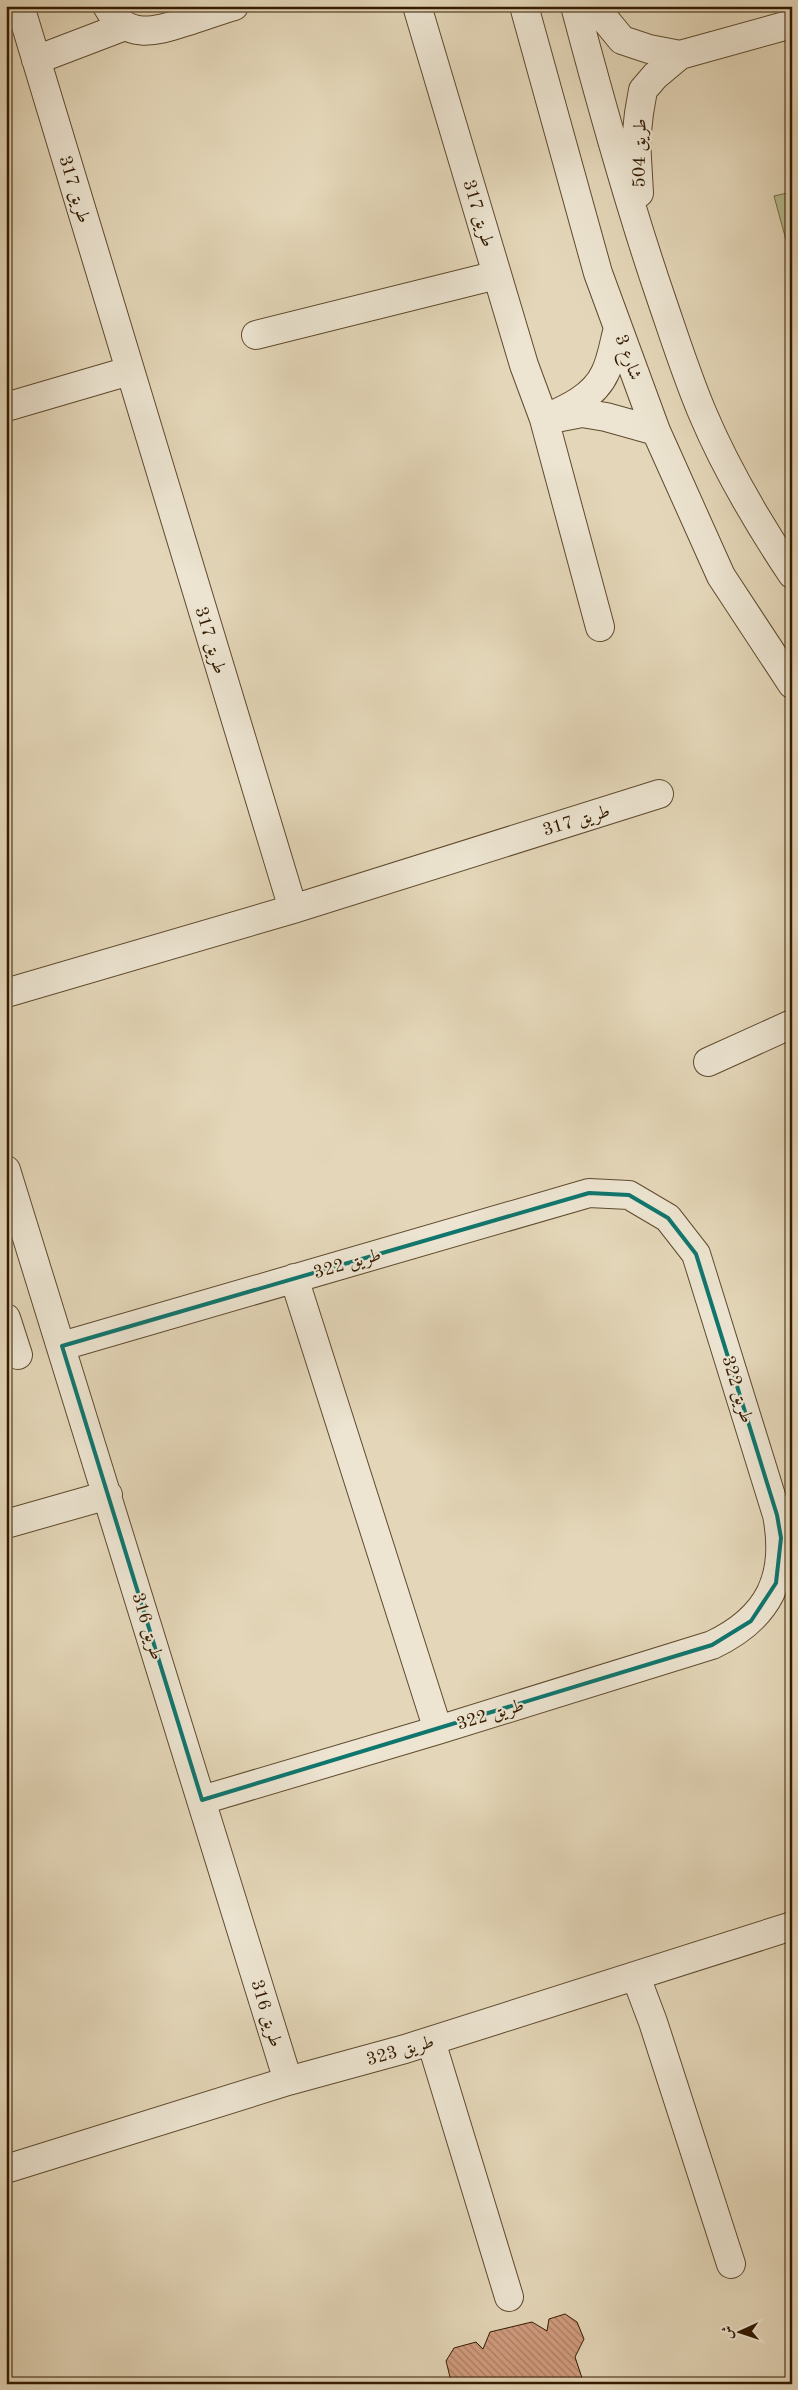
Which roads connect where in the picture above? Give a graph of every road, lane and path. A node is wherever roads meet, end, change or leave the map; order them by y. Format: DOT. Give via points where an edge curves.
graph roads {
  1 [pos="20,6"];
  2 [pos="106,6"];
  3 [pos="234,6"];
  4 [pos="417,6"];
  5 [pos="524,6"];
  6 [pos="575,6"];
  7 [pos="594,6"];
  8 [pos="792,24"];
  9 [pos="126,26"];
  10 [pos="680,55"];
  11 [pos="36,60"];
  12 [pos="641,237"];
  13 [pos="497,275"];
  14 [pos="618,328"];
  15 [pos="256,335"];
  16 [pos="129,371"];
  17 [pos="6,407"];
  18 [pos="544,419"];
  19 [pos="656,431"];
  20 [pos="792,574"];
  21 [pos="600,627"];
  22 [pos="792,684"];
  23 [pos="659,794"];
  24 [pos="293,909"];
  25 [pos="6,993"];
  26 [pos="792,1024"];
  27 [pos="708,1062"];
  28 [pos="6,1170"];
  29 [pos="294,1278"];
  30 [pos="6,1318"];
  31 [pos="62,1346"];
  32 [pos="18,1355"];
  33 [pos="108,1495"];
  34 [pos="6,1524"];
  35 [pos="438,1730"];
  36 [pos="202,1800"];
  37 [pos="792,1926"];
  38 [pos="636,1977"];
  39 [pos="431,2041"];
  40 [pos="288,2081"];
  41 [pos="6,2169"];
  42 [pos="731,2264"];
  43 [pos="509,2297"];
  1 -- 11 [label="street, طريق 317"];
  2 -- 9 [label="street"];
  3 -- 9 [label="street" via="150,32"];
  4 -- 13 [label="street, طريق 317"];
  5 -- 14 [label="street, شارع 3" via="598,274"];
  6 -- 12 [label="street"];
  7 -- 10 [label="street, طريق 504" via="622,40"];
  8 -- 10 [label="street, طريق 504"];
  9 -- 11 [label="street"];
  10 -- 12 [label="street, طريق 504" via="643,90 636,141"];
  11 -- 16 [label="street, طريق 317"];
  12 -- 20 [label="street" via="702,413 755,519"];
  13 -- 15 [label="street"];
  13 -- 18 [label="street, طريق 317"];
  14 -- 18 [label="street" via="605,373 592,392"];
  14 -- 19 [label="street, شارع 3"];
  16 -- 17 [label="street"];
  16 -- 24 [label="street, طريق 317"];
  18 -- 19 [label="street" via="582,413"];
  18 -- 21 [label="street, طريق 317"];
  19 -- 22 [label="street, شارع 3" via="721,576"];
  23 -- 24 [label="street, طريق 317"];
  24 -- 25 [label="street, طريق 317"];
  26 -- 27 [label="street"];
  28 -- 31 [label="street, طريق 316"];
  29 -- 31 [label="street, طريق 322"];
  29 -- 35 [label="street, طريق 322"];
  29 -- 35 [label="street, طريق 322" via="589,1193 629,1195 668,1218 696,1254 777,1515 781,1561 776,1583 766,1604 733,1635 712,1645"];
  30 -- 32 [label="street"];
  31 -- 33 [label="street, طريق 316"];
  33 -- 34 [label="street"];
  33 -- 36 [label="street, طريق 316"];
  35 -- 36 [label="street, طريق 322"];
  36 -- 40 [label="street, طريق 316"];
  37 -- 38 [label="street, طريق 323"];
  38 -- 39 [label="street, طريق 323"];
  38 -- 42 [label="street"];
  39 -- 40 [label="street, طريق 323"];
  39 -- 43 [label="street"];
  40 -- 41 [label="street, طريق 323"];
}
